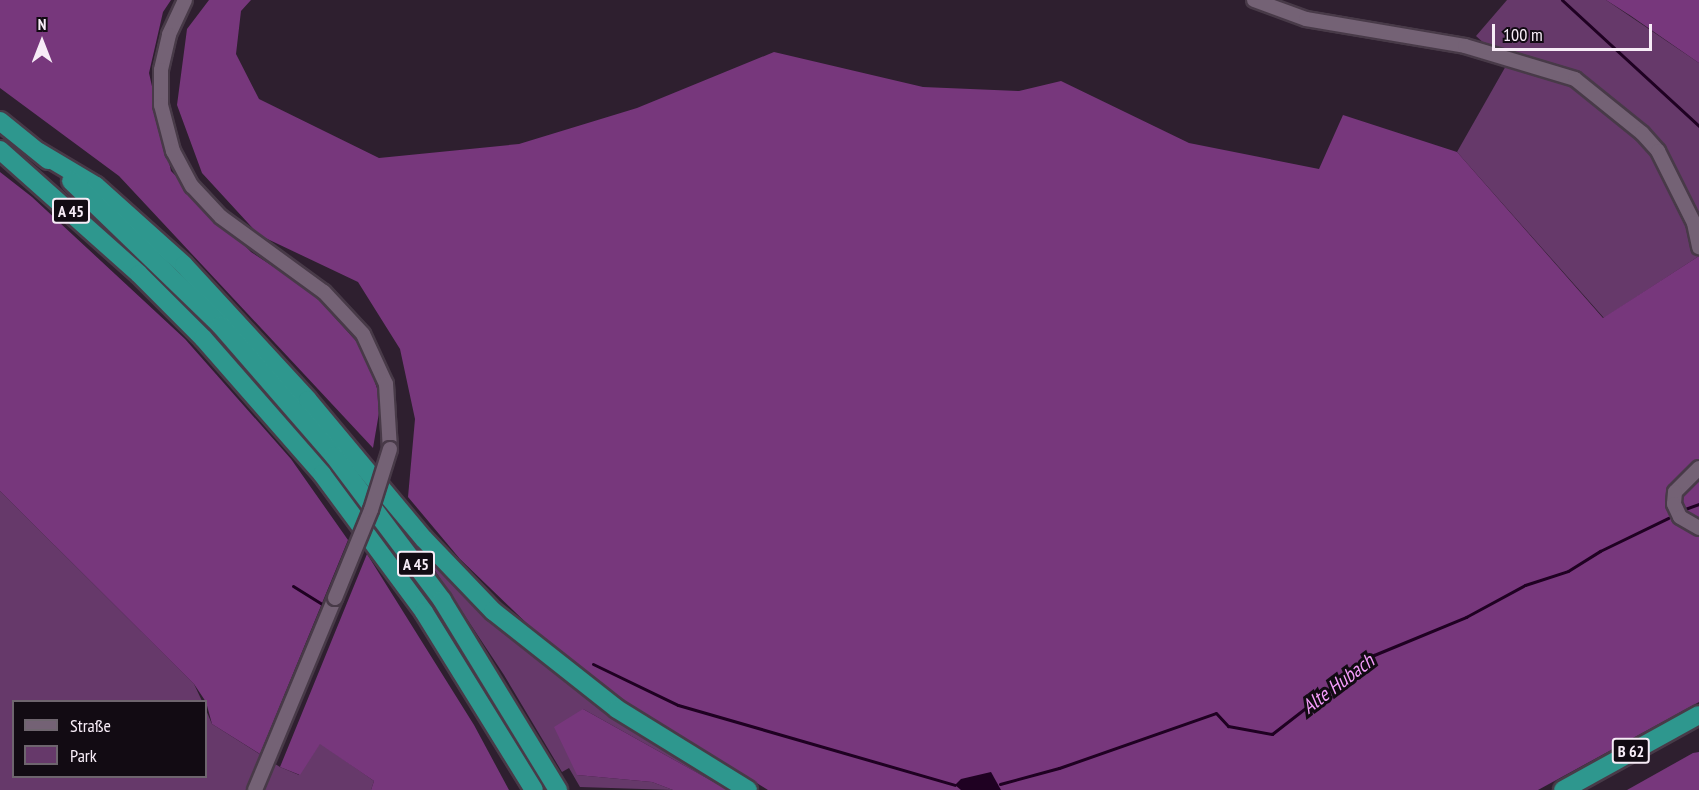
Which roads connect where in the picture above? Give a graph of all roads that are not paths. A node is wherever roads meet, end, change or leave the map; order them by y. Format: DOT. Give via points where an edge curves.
graph roads {
  1 [pos="185,0"];
  2 [pos="1257,2"];
  3 [pos="0,120"];
  4 [pos="0,150"];
  5 [pos="39,152"];
  6 [pos="1699,247"];
  7 [pos="1699,468"];
  8 [pos="1699,528"];
  9 [pos="1699,715"];
  10 [pos="1699,727"];
  11 [pos="255,790"];
  12 [pos="534,790"];
  13 [pos="558,790"];
  14 [pos="748,790"];
  15 [pos="1563,790"];
  16 [pos="1586,790"];
  1 -- 11 [label="main road, bridge" via="164,51 160,79 164,122 173,152 192,186 221,217 324,292 363,333 386,384 390,448 375,500"];
  2 -- 6 [label="main road" via="1306,19 1431,39 1558,71 1615,110 1658,152 1678,188"];
  3 -- 5 [label="highway, A 45"];
  4 -- 12 [label="highway, A 45" via="140,274 264,405 387,560"];
  5 -- 13 [label="highway, A 45" via="162,265 334,456 442,600"];
  5 -- 14 [label="highway" via="96,186 184,265 308,400 424,539 493,611 617,709"];
  7 -- 8 [label="main road" via="1675,492 1674,504 1680,517"];
  9 -- 15 [label="highway, B 62"];
  10 -- 16 [label="highway, B 62"];
}
